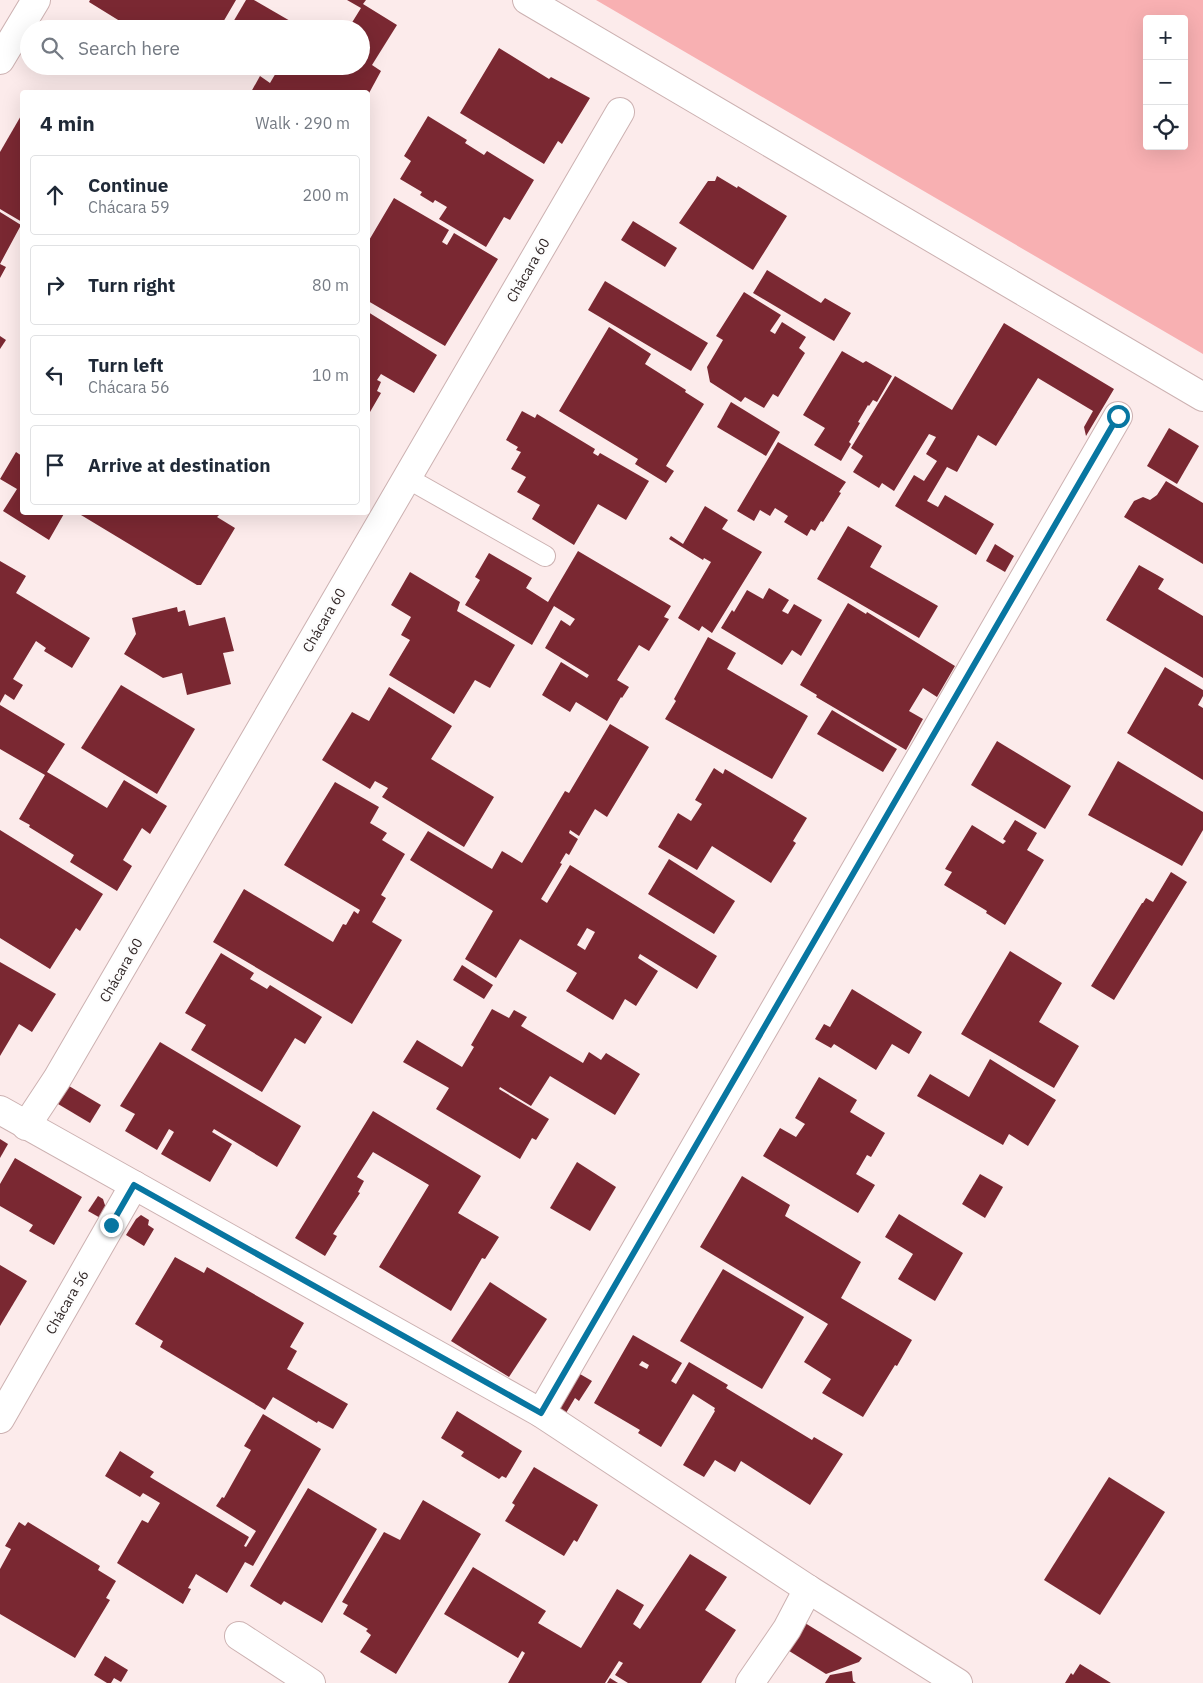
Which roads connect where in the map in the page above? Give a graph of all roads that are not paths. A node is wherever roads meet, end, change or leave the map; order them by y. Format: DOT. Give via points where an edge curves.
graph roads {
  1 [pos="36,0"];
  2 [pos="528,0"];
  3 [pos="24,20"];
  4 [pos="20,27"];
  5 [pos="0,60"];
  6 [pos="620,112"];
  7 [pos="1203,397"];
  8 [pos="1118,416"];
  9 [pos="407,478"];
  10 [pos="545,556"];
  11 [pos="0,1110"];
  12 [pos="26,1126"];
  13 [pos="134,1185"];
  14 [pos="541,1413"];
  15 [pos="0,1419"];
  16 [pos="808,1589"];
  17 [pos="239,1636"];
  18 [pos="311,1683"];
  19 [pos="750,1683"];
  20 [pos="958,1683"];
  1 -- 3 [label="street"];
  2 -- 7 [label="street"];
  4 -- 5 [label="street"];
  6 -- 9 [label="street, Chácara 60"];
  8 -- 14 [label="street"];
  9 -- 10 [label="lane"];
  9 -- 12 [label="street, Chácara 60" via="57,1079"];
  11 -- 12 [label="street"];
  12 -- 13 [label="street"];
  13 -- 14 [label="street"];
  13 -- 15 [label="street, Chácara 56"];
  14 -- 16 [label="street"];
  16 -- 19 [label="street" via="787,1629"];
  16 -- 20 [label="street"];
  17 -- 18 [label="street"];
}
